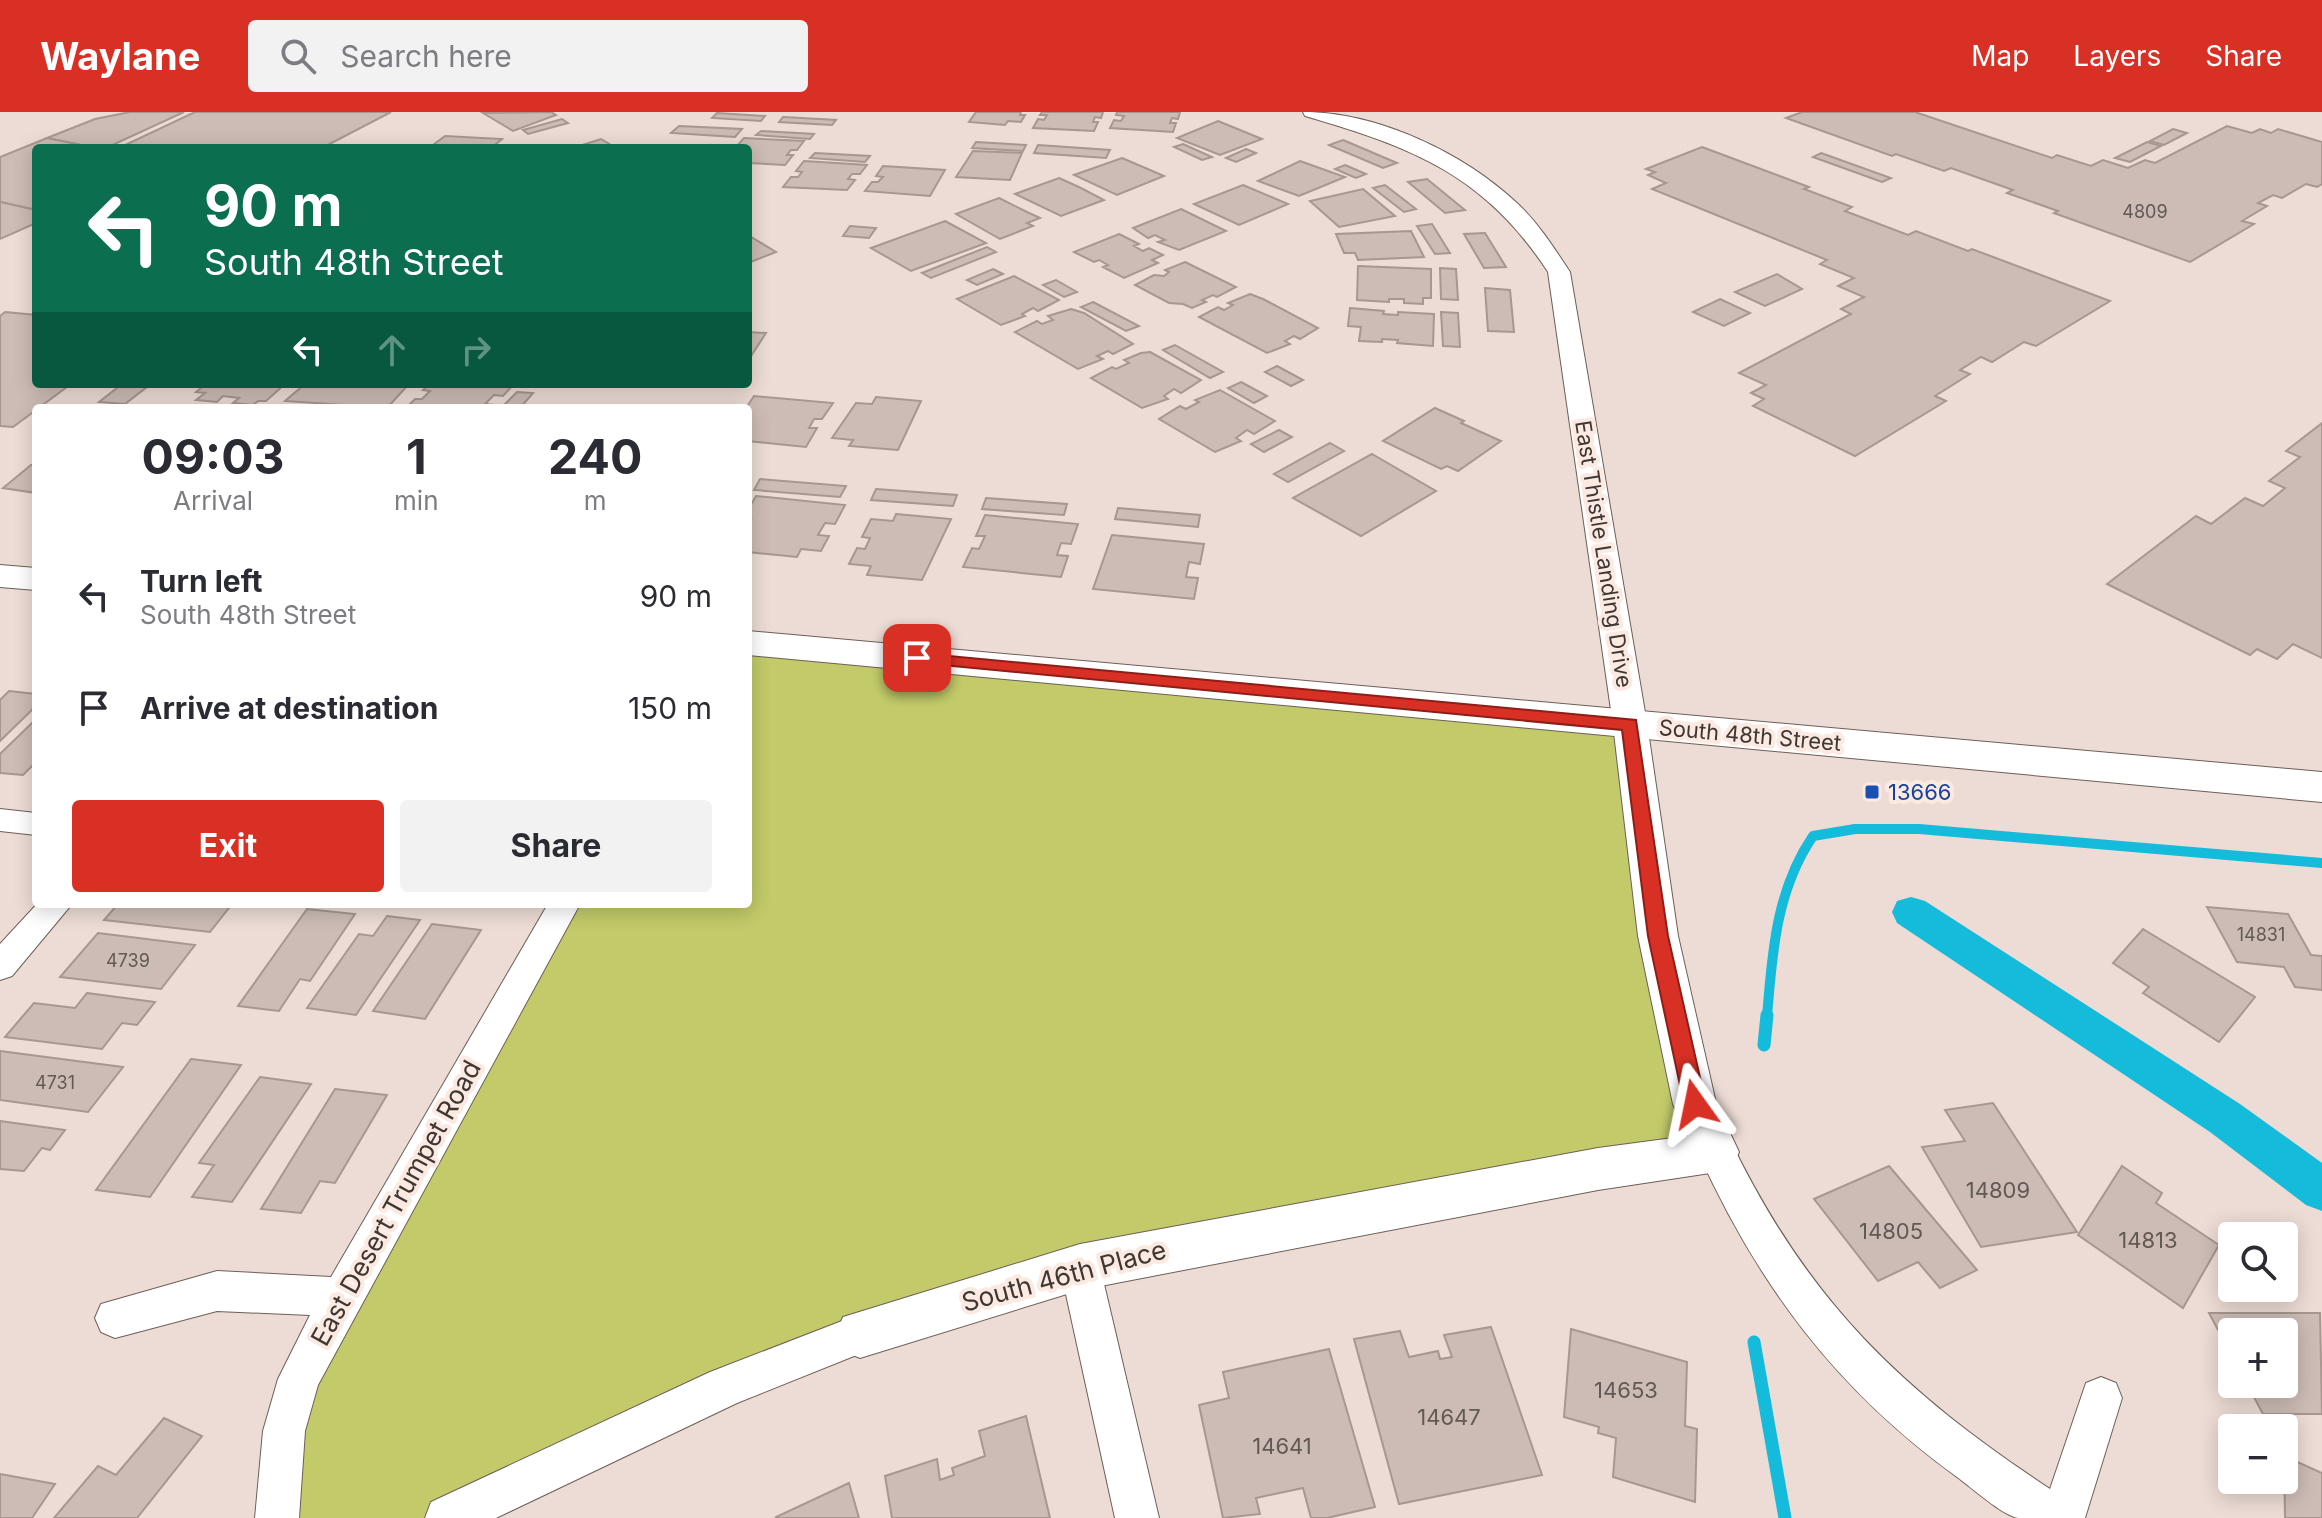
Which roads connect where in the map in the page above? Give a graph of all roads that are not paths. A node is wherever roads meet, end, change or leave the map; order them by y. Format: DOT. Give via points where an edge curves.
graph roads {
  1 [pos="1312,112"];
  2 [pos="0,576"];
  3 [pos="32,579"];
  4 [pos="752,643"];
  5 [pos="1630,724"];
  6 [pos="2322,787"];
  7 [pos="0,820"];
  8 [pos="32,824"];
  9 [pos="52,908"];
  10 [pos="562,908"];
  11 [pos="0,966"];
  12 [pos="1717,1152"];
  13 [pos="1080,1267"];
  14 [pos="341,1298"];
  15 [pos="115,1318"];
  16 [pos="860,1334"];
  17 [pos="2101,1398"];
  18 [pos="277,1518"];
  19 [pos="447,1518"];
  20 [pos="1137,1518"];
  21 [pos="2056,1518"];
  22 [pos="2063,1518"];
  1 -- 5 [label="street, East Thistle Landing Drive" via="1403,141 1472,177 1521,216 1559,272"];
  2 -- 3 [label="main road"];
  4 -- 5 [label="main road, South 48th Street"];
  5 -- 6 [label="main road, South 48th Street"];
  5 -- 12 [label="street, East Thistle Landing Drive" via="1658,936 1695,1104"];
  7 -- 8 [label="street"];
  9 -- 11 [label="street"];
  10 -- 14 [label="street, East Desert Trumpet Road"];
  12 -- 13 [label="street, South 46th Place" via="1610,1166"];
  12 -- 21 [label="street, East Thistle Landing Drive" via="1735,1193 1813,1312 1877,1382 1997,1480"];
  13 -- 16 [label="street, South 46th Place"];
  13 -- 20 [label="street"];
  14 -- 15 [label="street" via="217,1291"];
  14 -- 18 [label="street, East Desert Trumpet Road" via="299,1379 284,1431"];
  16 -- 19 [label="street, South 46th Place" via="725,1387"];
  17 -- 22 [label="street"];
}
